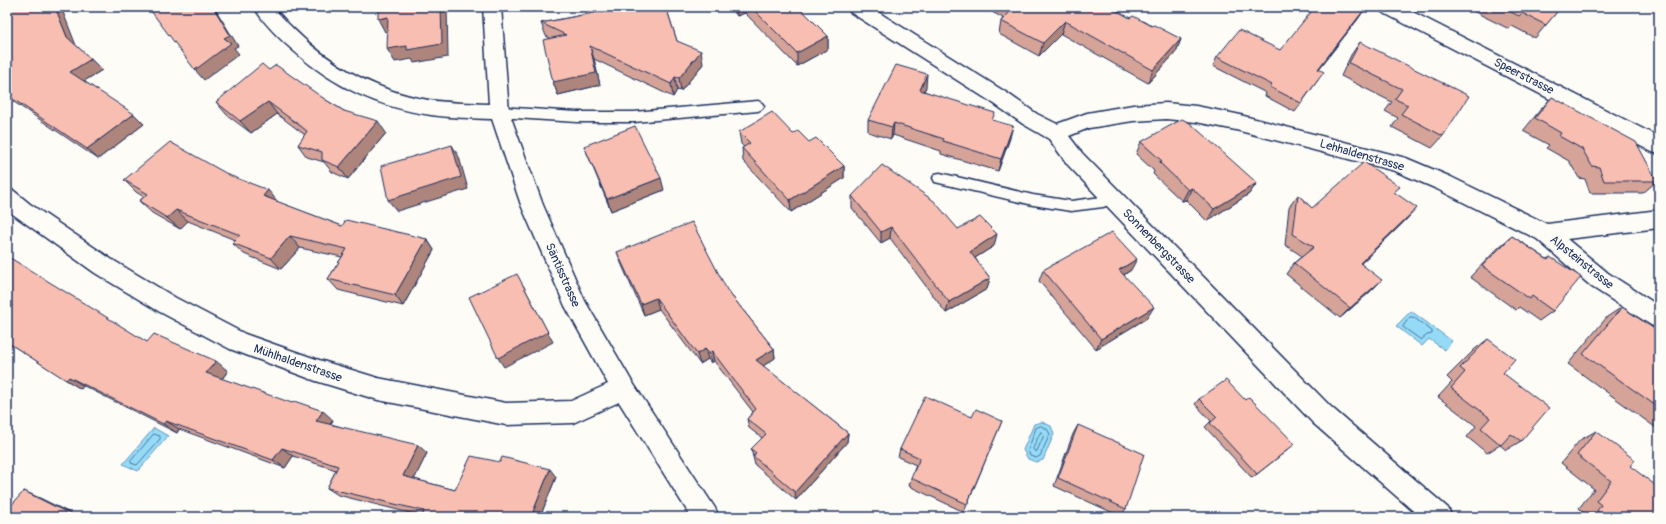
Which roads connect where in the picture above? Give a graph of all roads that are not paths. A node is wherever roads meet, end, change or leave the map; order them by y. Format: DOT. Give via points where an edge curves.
graph roads {
  1 [pos="263,7"];
  2 [pos="492,7"];
  3 [pos="856,7"];
  4 [pos="1388,7"];
  5 [pos="758,106"];
  6 [pos="499,112"];
  7 [pos="1056,133"];
  8 [pos="1659,146"];
  9 [pos="940,178"];
  10 [pos="7,197"];
  11 [pos="1113,198"];
  12 [pos="1659,219"];
  13 [pos="1546,232"];
  14 [pos="1659,318"];
  15 [pos="623,388"];
  16 [pos="706,517"];
  17 [pos="1439,517"];
  1 -- 6 [label="street" via="277,25 316,59 358,85 409,104"];
  2 -- 6 [label="street, Säntisstrasse"];
  3 -- 7 [label="street, Sonnenbergstrasse" via="1030,119"];
  4 -- 8 [label="street, Speerstrasse"];
  5 -- 6 [label="lane" via="634,117 578,118"];
  6 -- 15 [label="street, Säntisstrasse" via="532,205 576,306"];
  7 -- 11 [label="street, Sonnenbergstrasse" via="1075,159"];
  7 -- 13 [label="street, Lehhaldenstrasse" via="1087,121 1159,111 1196,114 1236,122 1399,164"];
  9 -- 11 [label="lane" via="1033,200 1071,206 1104,202"];
  10 -- 15 [label="street, Mühlhaldenstrasse" via="103,266 168,305 238,342 316,370 378,389 506,414 572,412"];
  11 -- 17 [label="street, Sonnenbergstrasse" via="1322,415"];
  12 -- 13 [label="street"];
  13 -- 14 [label="street, Alpsteinstrasse" via="1600,280"];
  15 -- 16 [label="street, Säntisstrasse"];
}
